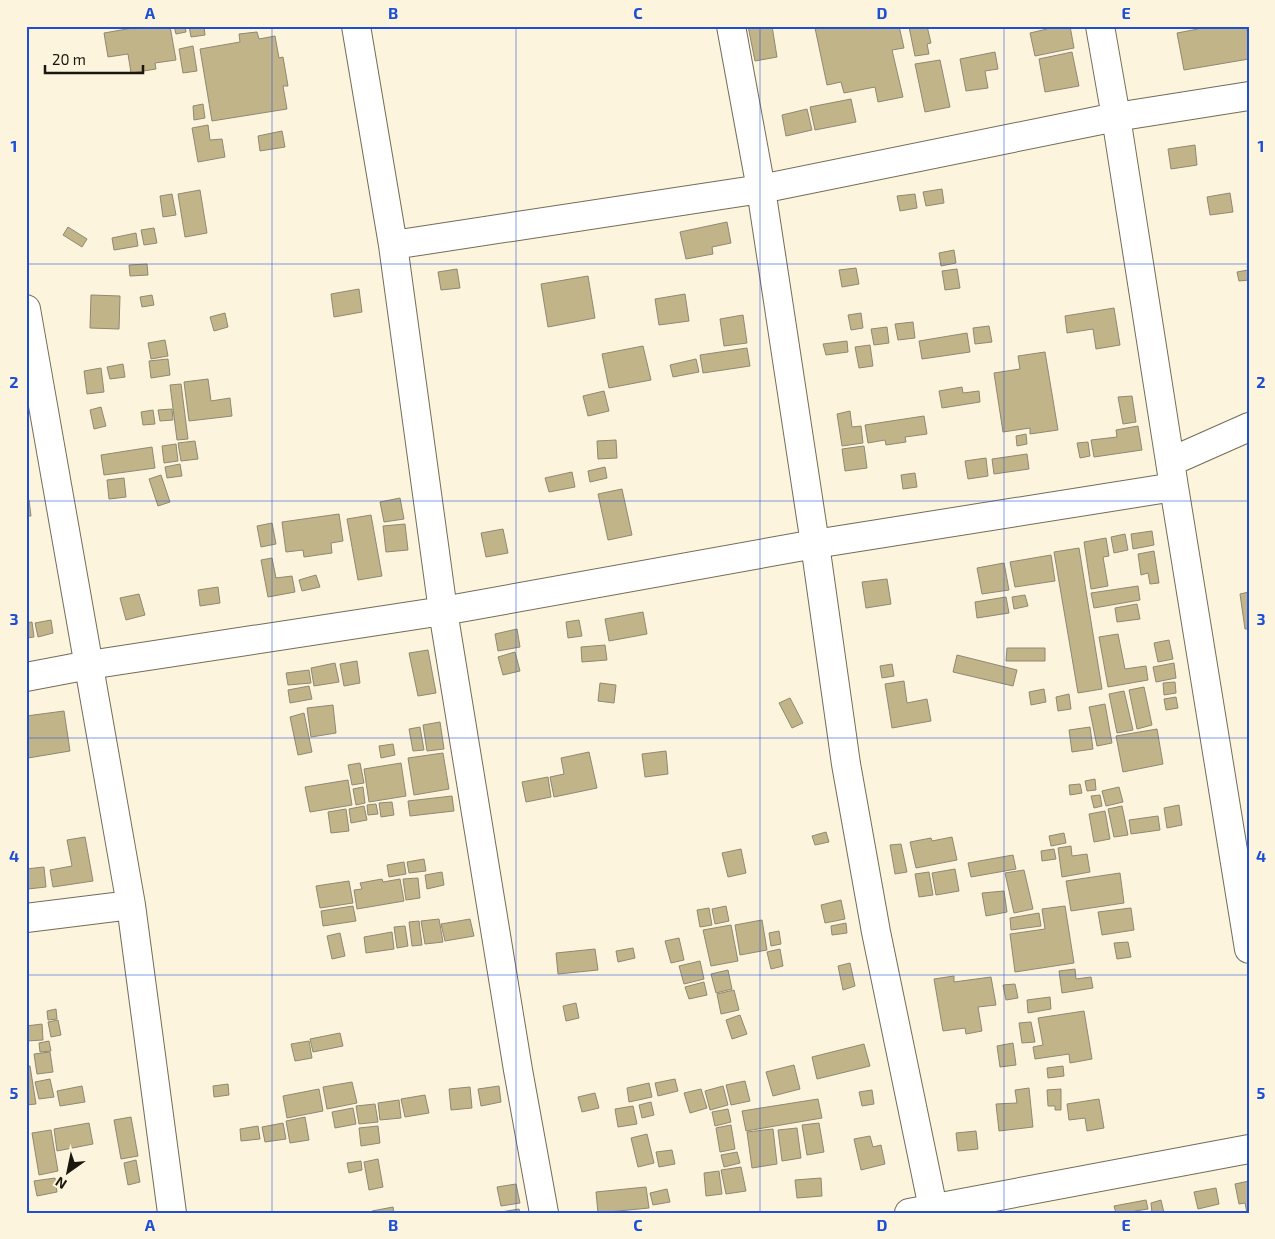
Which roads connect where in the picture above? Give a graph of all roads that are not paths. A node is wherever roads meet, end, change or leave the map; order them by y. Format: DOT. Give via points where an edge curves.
graph roads {
  1 [pos="356,26"];
  2 [pos="731,26"];
  3 [pos="1100,26"];
  4 [pos="1249,96"];
  5 [pos="1116,117"];
  6 [pos="761,189"];
  7 [pos="394,245"];
  8 [pos="26,310"];
  9 [pos="1249,427"];
  10 [pos="1172,474"];
  11 [pos="815,544"];
  12 [pos="443,611"];
  13 [pos="89,665"];
  14 [pos="26,676"];
  15 [pos="131,905"];
  16 [pos="26,918"];
  17 [pos="1249,949"];
  18 [pos="1249,1148"];
  19 [pos="925,1211"];
  20 [pos="172,1213"];
  21 [pos="544,1213"];
  1 -- 7 [label="street"];
  2 -- 6 [label="street"];
  3 -- 5 [label="street"];
  4 -- 5 [label="street"];
  5 -- 6 [label="street"];
  5 -- 10 [label="street"];
  6 -- 7 [label="street"];
  6 -- 11 [label="street"];
  7 -- 12 [label="street"];
  8 -- 13 [label="street"];
  9 -- 10 [label="street"];
  10 -- 11 [label="street"];
  10 -- 17 [label="street"];
  11 -- 12 [label="street"];
  11 -- 19 [label="street" via="846,764"];
  12 -- 13 [label="street"];
  12 -- 21 [label="street"];
  13 -- 14 [label="street"];
  13 -- 15 [label="street"];
  15 -- 16 [label="street"];
  15 -- 20 [label="street"];
  18 -- 19 [label="street"];
}
